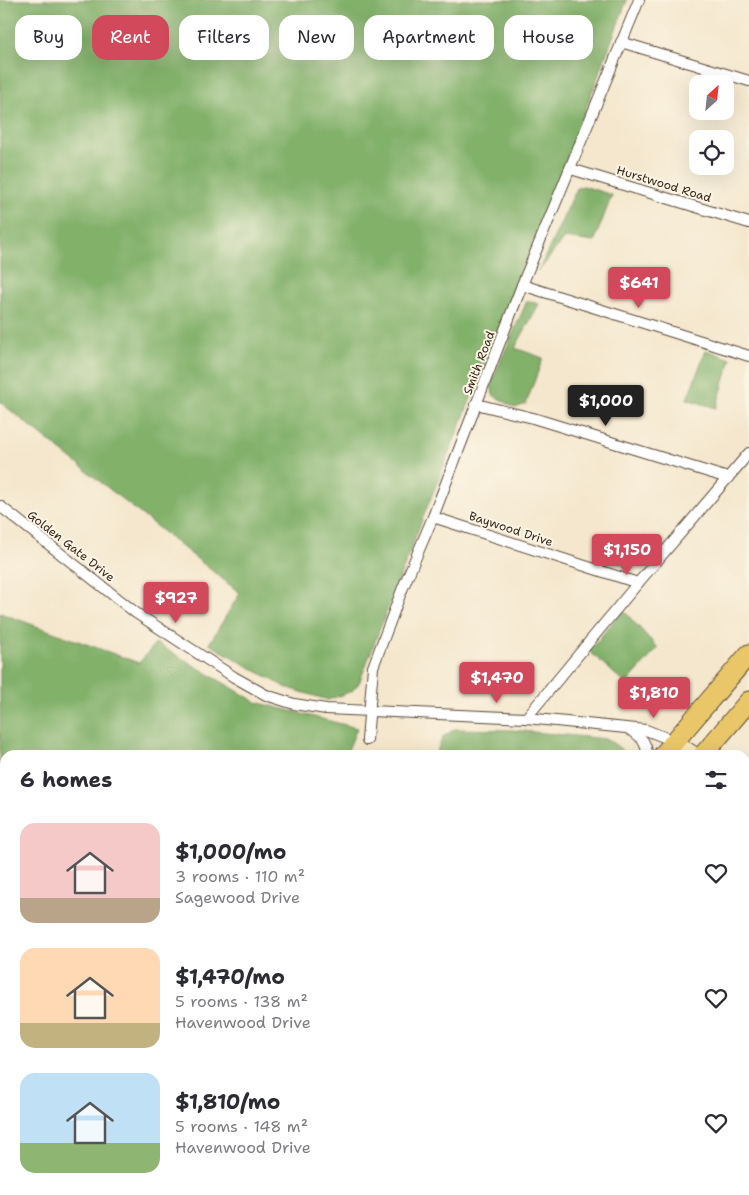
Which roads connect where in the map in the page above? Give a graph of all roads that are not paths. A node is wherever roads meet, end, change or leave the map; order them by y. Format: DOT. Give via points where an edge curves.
graph roads {
  1 [pos="639,0"];
  2 [pos="621,42"];
  3 [pos="749,81"];
  4 [pos="571,170"];
  5 [pos="749,223"];
  6 [pos="522,286"];
  7 [pos="749,356"];
  8 [pos="476,404"];
  9 [pos="749,453"];
  10 [pos="728,478"];
  11 [pos="0,506"];
  12 [pos="433,517"];
  13 [pos="638,583"];
  14 [pos="749,654"];
  15 [pos="749,701"];
  16 [pos="369,711"];
  17 [pos="526,718"];
  18 [pos="624,728"];
  19 [pos="367,740"];
  20 [pos="669,748"];
  21 [pos="647,750"];
  22 [pos="706,750"];
  1 -- 2 [label="street, Smith Road"];
  2 -- 3 [label="street"];
  2 -- 4 [label="street, Smith Road"];
  4 -- 5 [label="street, Hurstwood Road"];
  4 -- 6 [label="street, Smith Road"];
  6 -- 7 [label="street"];
  6 -- 8 [label="street, Smith Road"];
  8 -- 10 [label="street" via="533,418"];
  8 -- 12 [label="street, Smith Road"];
  9 -- 10 [label="street"];
  10 -- 13 [label="street"];
  11 -- 16 [label="street, Golden Gate Drive" via="136,613 266,696 326,709"];
  12 -- 13 [label="street, Baywood Drive"];
  12 -- 16 [label="street, Smith Road" via="374,667"];
  13 -- 17 [label="street"];
  14 -- 20 [label="highway"];
  15 -- 22 [label="highway"];
  16 -- 17 [label="street, Golden Gate Drive"];
  16 -- 19 [label="street, Smith Road"];
  17 -- 18 [label="street, Golden Gate Drive"];
  18 -- 20 [label="street, Golden Gate Drive" via="658,733"];
  18 -- 21 [label="street" via="636,733 646,744"];
}
